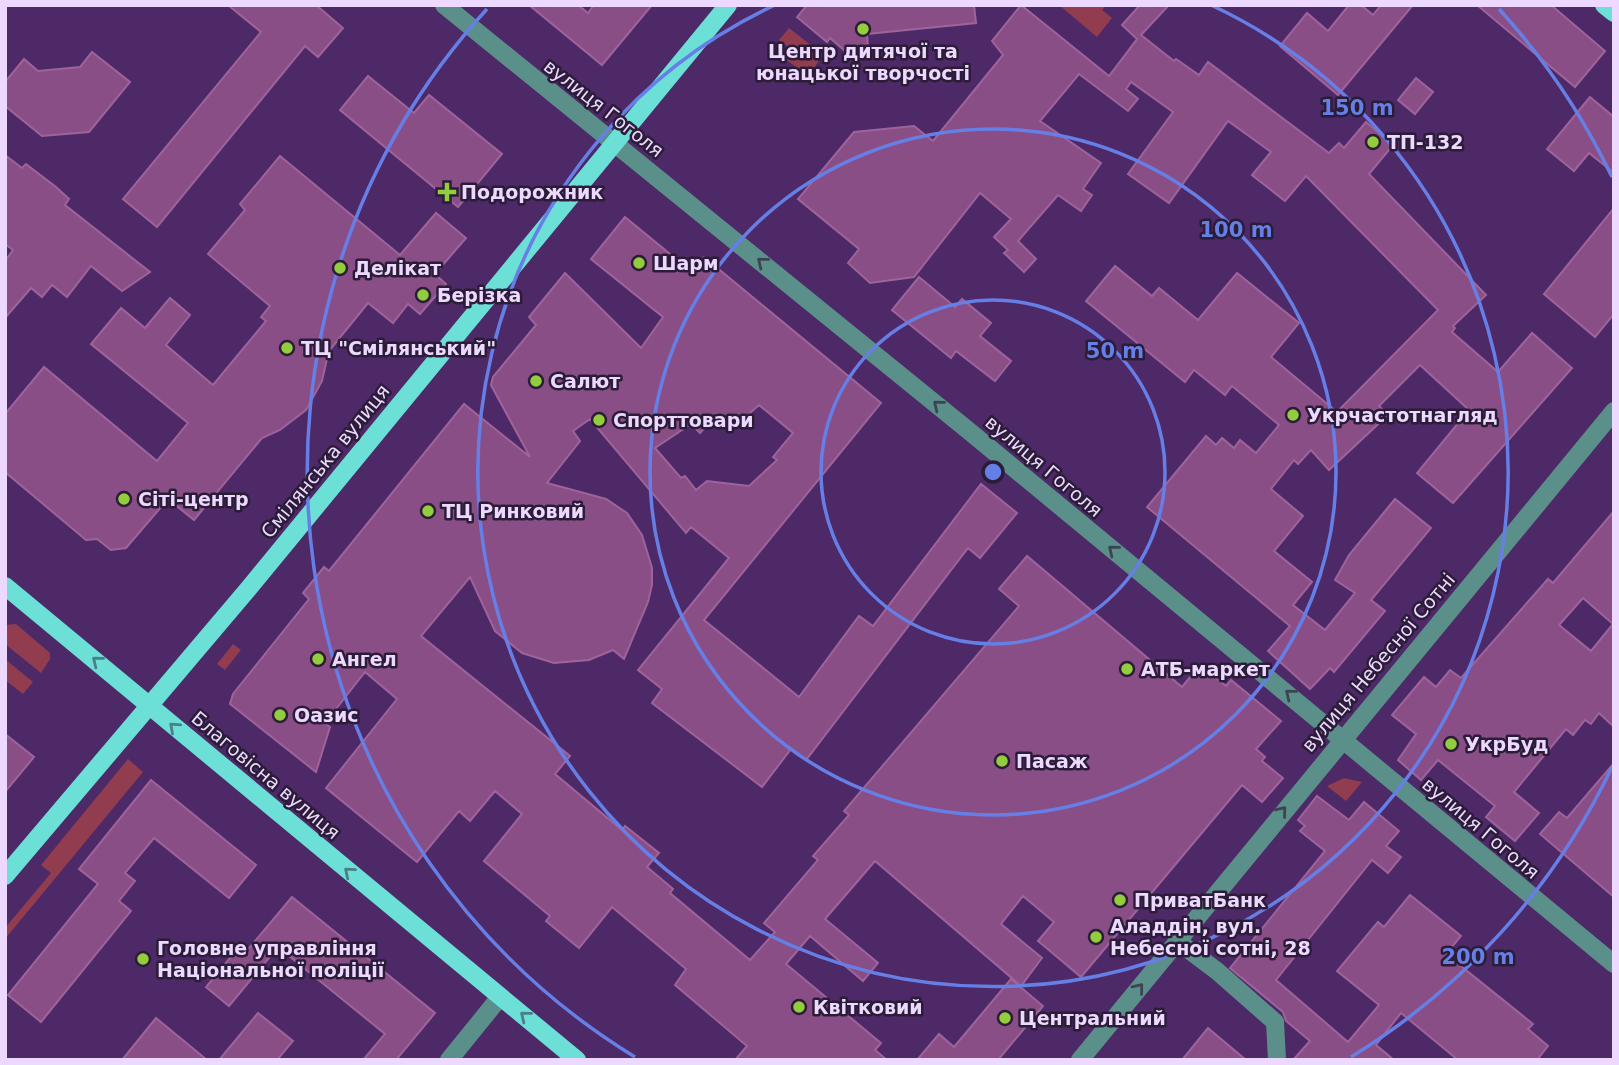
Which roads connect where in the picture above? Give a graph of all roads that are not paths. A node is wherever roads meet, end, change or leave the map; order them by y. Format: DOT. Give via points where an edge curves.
graph roads {
  1 [pos="444,5"];
  2 [pos="728,5"];
  3 [pos="1604,5"];
  4 [pos="1614,13"];
  5 [pos="614,142"];
  6 [pos="1614,411"];
  7 [pos="5,586"];
  8 [pos="150,705"];
  9 [pos="1342,737"];
  10 [pos="5,876"];
  11 [pos="1177,942"];
  12 [pos="1614,964"];
  13 [pos="500,997"];
  14 [pos="449,1060"];
  15 [pos="578,1060"];
  16 [pos="1080,1060"];
  17 [pos="1278,1060"];
  1 -- 5 [label="street, вулиця Гоголя"];
  2 -- 5 [label="main road, Смілянська вулиця"];
  3 -- 4 [label="main road"];
  5 -- 8 [label="main road, Смілянська вулиця"];
  9 -- 5 [label="street, вулиця Гоголя, one-way"];
  6 -- 9 [label="street, вулиця Небесної Сотні"];
  8 -- 7 [label="main road, Благовісна вулиця, one-way"];
  8 -- 10 [label="main road, Смілянська вулиця"];
  13 -- 8 [label="main road, Благовісна вулиця, one-way"];
  11 -- 9 [label="street, вулиця Небесної Сотні, one-way"];
  9 -- 12 [label="street, вулиця Гоголя"];
  16 -- 11 [label="street, вулиця Небесної Сотні, one-way"];
  11 -- 17 [label="street" via="1275,1022"];
  13 -- 14 [label="street"];
  15 -- 13 [label="main road, Благовісна вулиця, one-way"];
}
